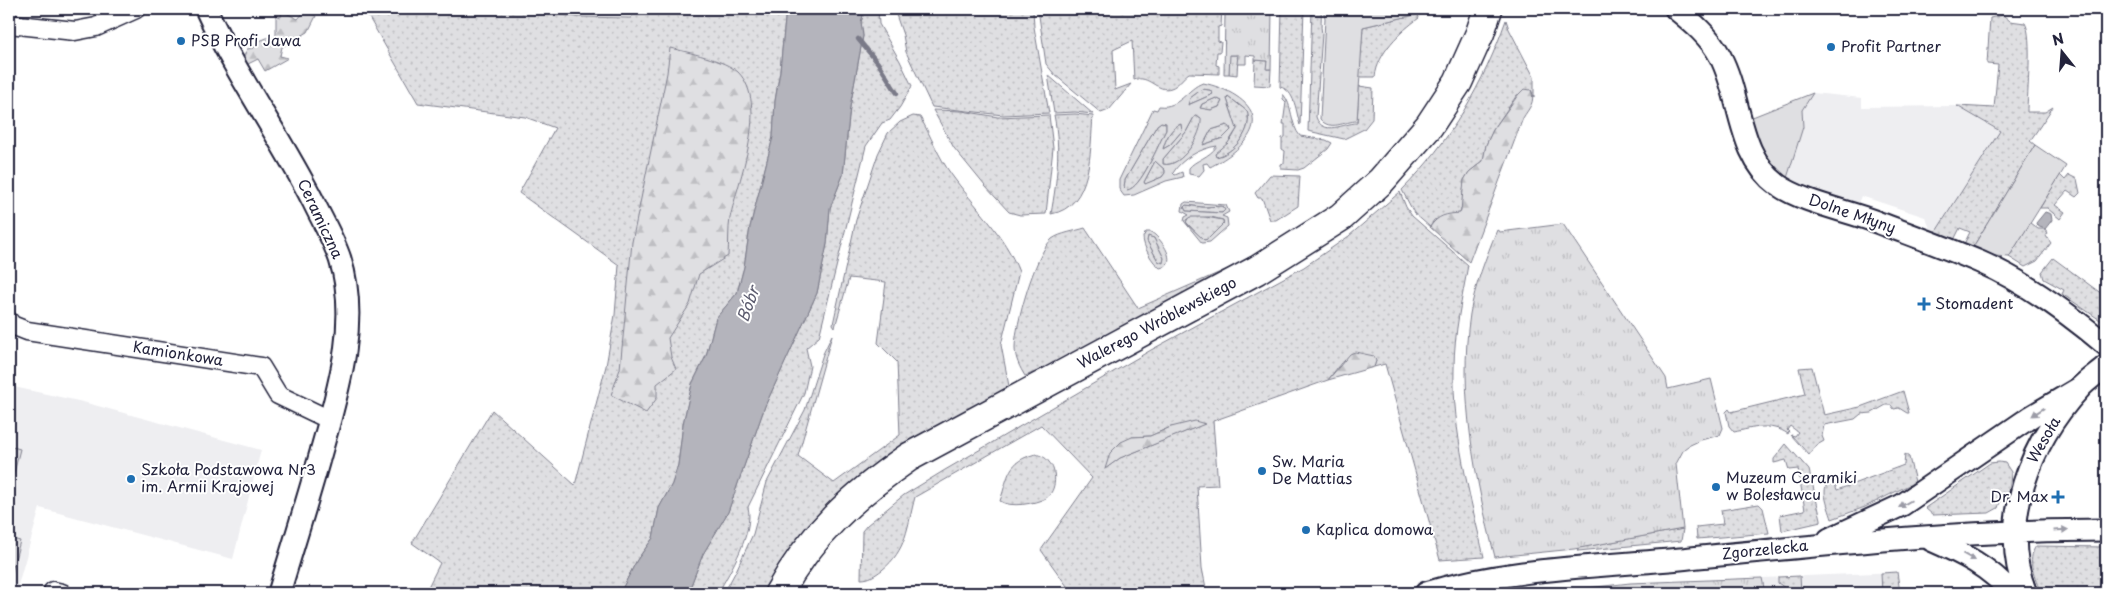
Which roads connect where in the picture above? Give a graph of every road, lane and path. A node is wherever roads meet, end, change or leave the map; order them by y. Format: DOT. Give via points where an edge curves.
graph roads {
  1 [pos="136,9"];
  2 [pos="206,9"];
  3 [pos="1488,9"];
  4 [pos="1676,9"];
  5 [pos="9,24"];
  6 [pos="9,321"];
  7 [pos="2106,345"];
  8 [pos="2106,366"];
  9 [pos="2080,387"];
  10 [pos="330,420"];
  11 [pos="2106,530"];
  12 [pos="2016,533"];
  13 [pos="1924,536"];
  14 [pos="1816,545"];
  15 [pos="279,593"];
  16 [pos="779,593"];
  17 [pos="1426,593"];
  18 [pos="2012,593"];
  19 [pos="2026,593"];
  1 -- 5 [label="street" via="96,27 75,31"];
  2 -- 10 [label="street, Ceramiczna" via="305,185 340,260 346,294 346,338"];
  3 -- 16 [label="main road, Walerego Wróblewskiego" via="1458,82 1426,132 1381,181 1341,217 1257,270 908,457 857,495 824,528 802,554"];
  4 -- 7 [label="street, Dolne Młyny" via="1700,30 1720,56 1747,139 1767,177 1792,193 1865,217 1997,270 2076,319"];
  6 -- 10 [label="street, Kamionkowa" via="27,331 260,367 278,395"];
  8 -- 9 [label="street, Wesoła"];
  9 -- 12 [label="street, Wesoła" via="2044,437 2028,467"];
  9 -- 14 [label="street, one-way" via="2032,416 1902,506"];
  10 -- 15 [label="street, Ceramiczna"];
  12 -- 11 [label="street, Zgorzelecka, one-way"];
  12 -- 13 [label="street, Zgorzelecka"];
  12 -- 19 [label="street, Wesoła" via="2016,557"];
  13 -- 14 [label="street, Zgorzelecka"];
  13 -- 18 [label="street, one-way" via="1978,562"];
  14 -- 17 [label="street, Zgorzelecka" via="1508,574"];
}
